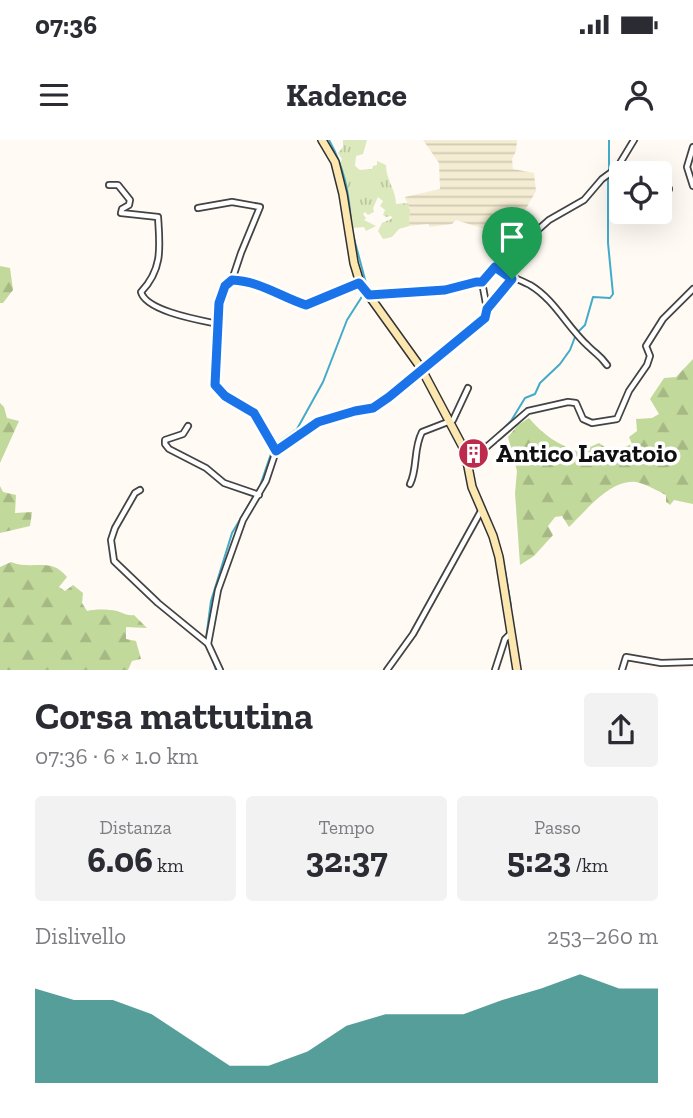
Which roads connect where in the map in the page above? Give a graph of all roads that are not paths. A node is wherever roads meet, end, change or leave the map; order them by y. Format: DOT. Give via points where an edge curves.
graph roads {
  1 [pos="322,140"];
  2 [pos="634,140"];
  3 [pos="693,148"];
  4 [pos="619,161"];
  5 [pos="609,175"];
  6 [pos="109,185"];
  7 [pos="693,186"];
  8 [pos="198,208"];
  9 [pos="495,267"];
  10 [pos="512,279"];
  11 [pos="232,280"];
  12 [pos="482,282"];
  13 [pos="693,289"];
  14 [pos="365,290"];
  15 [pos="487,309"];
  16 [pos="218,324"];
  17 [pos="607,365"];
  18 [pos="421,368"];
  19 [pos="468,388"];
  20 [pos="451,421"];
  21 [pos="188,426"];
  22 [pos="275,448"];
  23 [pos="468,463"];
  24 [pos="410,484"];
  25 [pos="141,490"];
  26 [pos="257,494"];
  27 [pos="481,511"];
  28 [pos="512,632"];
  29 [pos="207,643"];
  30 [pos="693,662"];
  31 [pos="220,670"];
  32 [pos="387,670"];
  33 [pos="495,670"];
  34 [pos="517,670"];
  35 [pos="622,670"];
  1 -- 14 [label="street" via="335,162 354,263"];
  2 -- 4 [label="street"];
  3 -- 7 [label="street" via="687,167"];
  5 -- 9 [label="street" via="584,200 549,220"];
  6 -- 16 [label="street" via="118,185 130,200 121,213 158,217 157,268 141,292 144,301"];
  8 -- 11 [label="street" via="232,202 260,207"];
  9 -- 10 [label="street"];
  9 -- 12 [label="street"];
  10 -- 15 [label="street"];
  10 -- 17 [label="street" via="547,298"];
  11 -- 14 [label="street" via="268,288 306,305"];
  11 -- 16 [label="street" via="219,303"];
  12 -- 14 [label="street" via="445,290"];
  12 -- 15 [label="street"];
  13 -- 23 [label="street" via="663,319 646,346 647,365 617,419 593,423 583,419 576,403 528,411"];
  14 -- 18 [label="street"];
  15 -- 18 [label="street" via="485,318"];
  16 -- 22 [label="street" via="215,385 254,413"];
  18 -- 20 [label="street"];
  18 -- 22 [label="street" via="373,408 318,422"];
  19 -- 20 [label="street"];
  20 -- 23 [label="street"];
  20 -- 24 [label="street" via="422,432"];
  21 -- 26 [label="street" via="183,434 165,440 169,449 224,483"];
  22 -- 26 [label="street"];
  23 -- 27 [label="street"];
  25 -- 29 [label="street" via="136,491 115,528 111,540 114,561"];
  26 -- 29 [label="street" via="230,552"];
  27 -- 28 [label="street" via="499,557"];
  27 -- 32 [label="street"];
  28 -- 33 [label="street" via="505,639"];
  28 -- 34 [label="street"];
  29 -- 31 [label="street"];
  30 -- 35 [label="street" via="626,657"];
}
